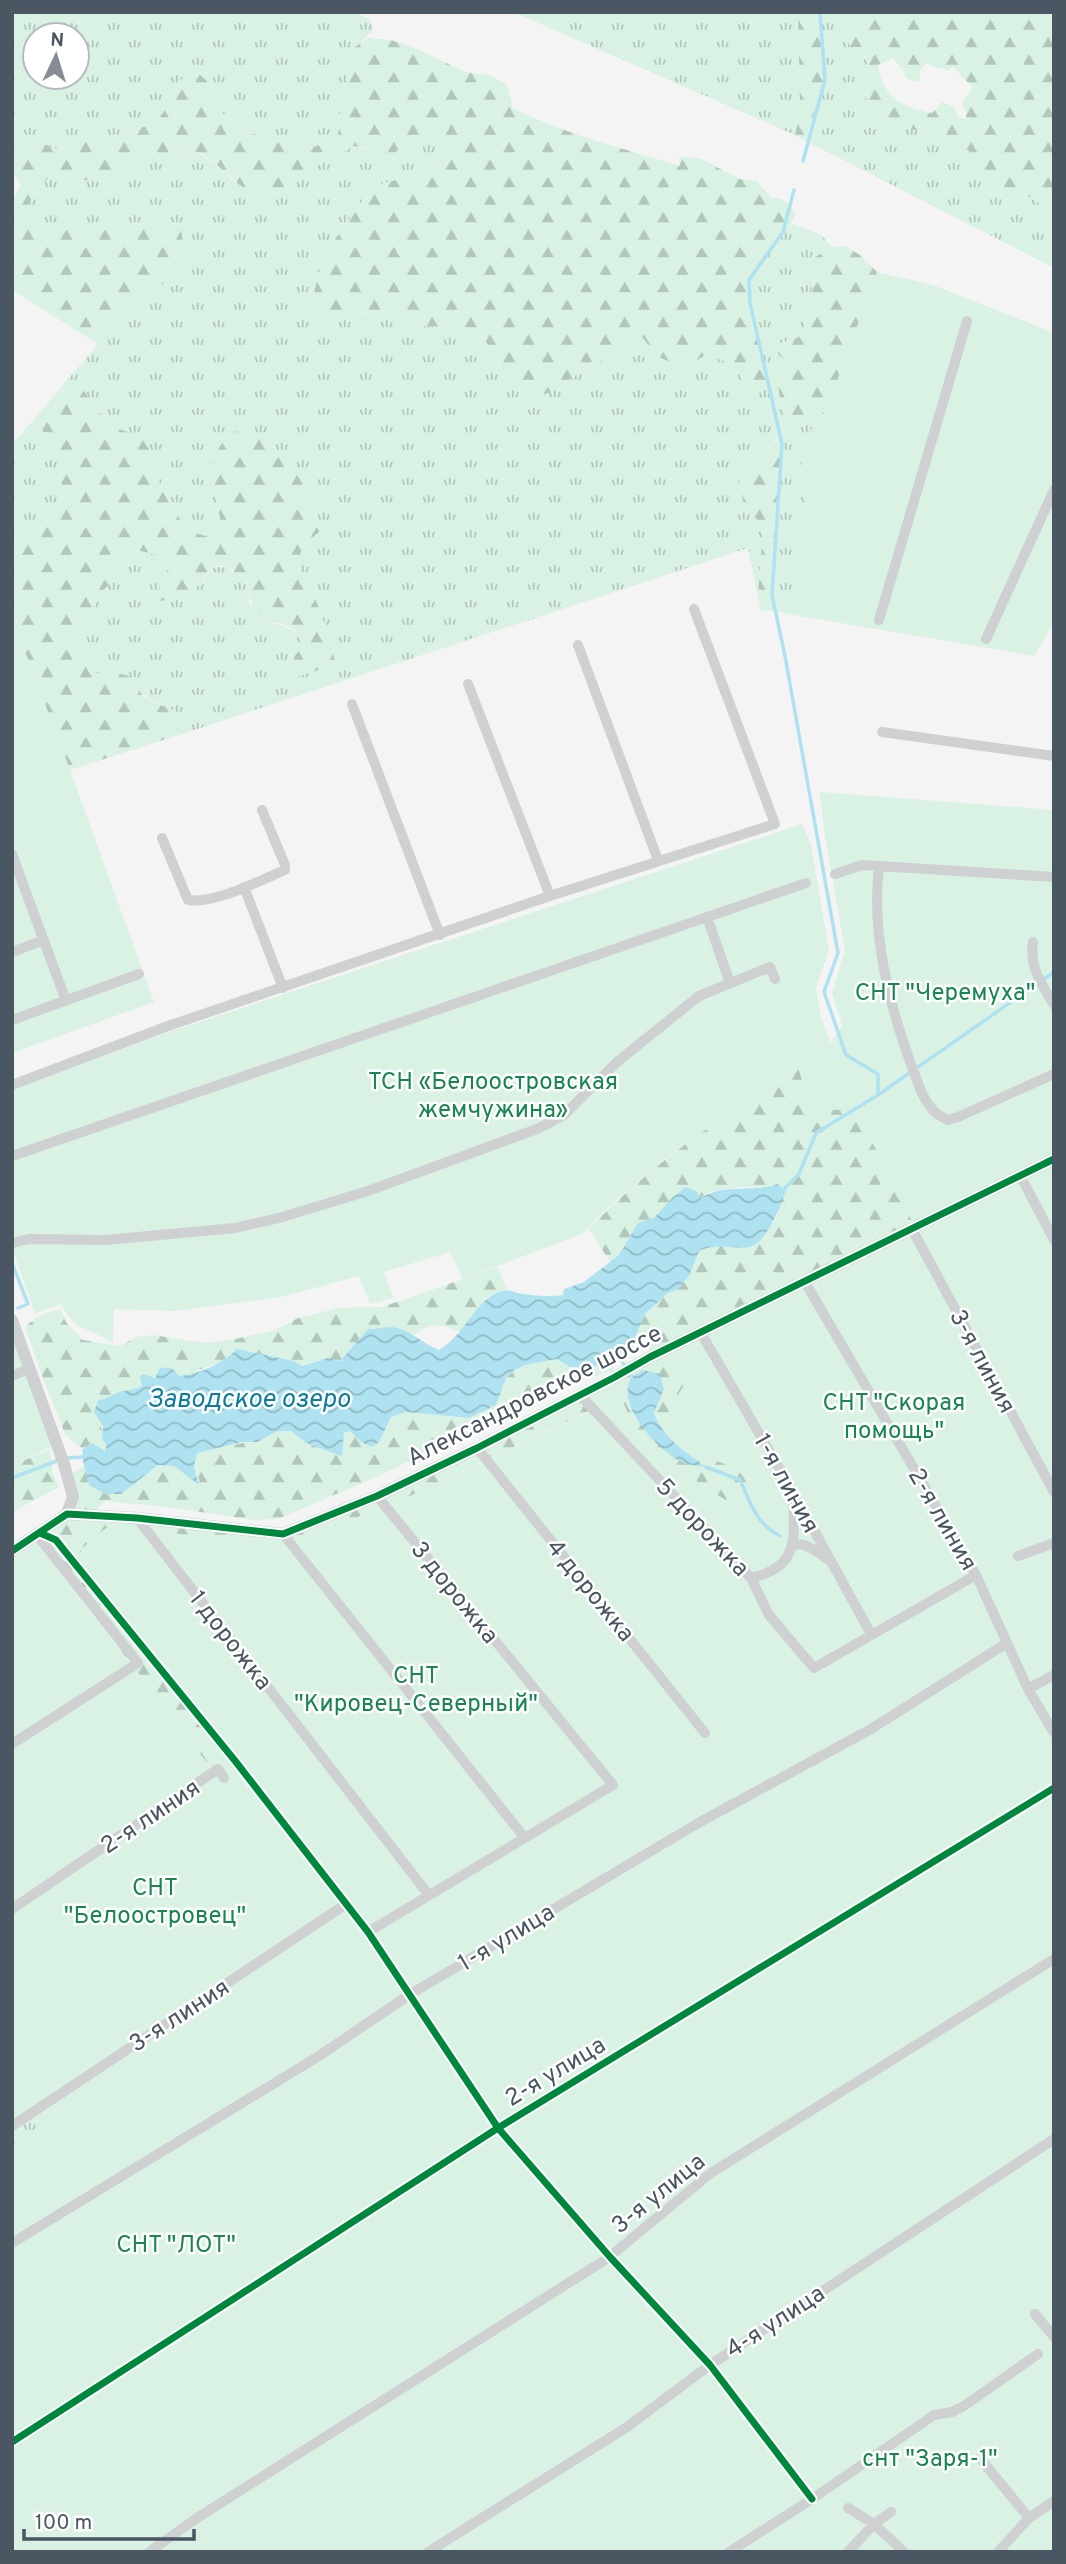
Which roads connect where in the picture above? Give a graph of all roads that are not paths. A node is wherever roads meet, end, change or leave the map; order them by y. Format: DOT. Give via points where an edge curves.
graph roads {
  1 [pos="967,321"];
  2 [pos="1054,490"];
  3 [pos="694,609"];
  4 [pos="879,620"];
  5 [pos="986,639"];
  6 [pos="578,645"];
  7 [pos="468,684"];
  8 [pos="352,704"];
  9 [pos="882,732"];
  10 [pos="1054,756"];
  11 [pos="262,810"];
  12 [pos="162,838"];
  13 [pos="12,854"];
  14 [pos="658,860"];
  15 [pos="879,867"];
  16 [pos="835,874"];
  17 [pos="1054,877"];
  18 [pos="806,883"];
  19 [pos="244,887"];
  20 [pos="550,896"];
  21 [pos="707,917"];
  22 [pos="440,935"];
  23 [pos="44,940"];
  24 [pos="1033,942"];
  25 [pos="12,952"];
  26 [pos="139,974"];
  27 [pos="775,979"];
  28 [pos="730,983"];
  29 [pos="283,988"];
  30 [pos="66,1001"];
  31 [pos="1054,1006"];
  32 [pos="12,1020"];
  33 [pos="1054,1074"];
  34 [pos="12,1085"];
  35 [pos="12,1156"];
  36 [pos="1054,1158"];
  37 [pos="1020,1175"];
  38 [pos="912,1229"];
  39 [pos="1054,1240"];
  40 [pos="12,1243"];
  41 [pos="805,1282"];
  42 [pos="12,1320"];
  43 [pos="701,1333"];
  44 [pos="29,1369"];
  45 [pos="12,1376"];
  46 [pos="580,1395"];
  47 [pos="477,1448"];
  48 [pos="793,1492"];
  49 [pos="1054,1492"];
  50 [pos="377,1496"];
  51 [pos="67,1514"];
  52 [pos="137,1518"];
  53 [pos="38,1534"];
  54 [pos="284,1534"];
  55 [pos="1054,1543"];
  56 [pos="792,1546"];
  57 [pos="12,1551"];
  58 [pos="1018,1556"];
  59 [pos="831,1561"];
  60 [pos="976,1575"];
  61 [pos="751,1578"];
  62 [pos="871,1634"];
  63 [pos="1007,1643"];
  64 [pos="1054,1675"];
  65 [pos="1028,1689"];
  66 [pos="705,1732"];
  67 [pos="1054,1732"];
  68 [pos="12,1744"];
  69 [pos="221,1774"];
  70 [pos="1054,1788"];
  71 [pos="524,1837"];
  72 [pos="428,1894"];
  73 [pos="346,1904"];
  74 [pos="12,1909"];
  75 [pos="368,1932"];
  76 [pos="1054,1959"];
  77 [pos="409,1995"];
  78 [pos="12,2126"];
  79 [pos="498,2128"];
  80 [pos="1054,2139"];
  81 [pos="12,2243"];
  82 [pos="610,2257"];
  83 [pos="1035,2314"];
  84 [pos="1054,2337"];
  85 [pos="1038,2354"];
  86 [pos="710,2365"];
  87 [pos="12,2442"];
  88 [pos="980,2458"];
  89 [pos="812,2499"];
  90 [pos="1052,2504"];
  91 [pos="848,2508"];
  92 [pos="891,2512"];
  93 [pos="1029,2518"];
  94 [pos="874,2524"];
  95 [pos="149,2552"];
  96 [pos="428,2552"];
  97 [pos="729,2552"];
  98 [pos="848,2552"];
  99 [pos="904,2552"];
  100 [pos="998,2552"];
  1 -- 4 [label="street"];
  2 -- 5 [label="street"];
  3 -- 14 [label="street" via="775,824"];
  6 -- 14 [label="street"];
  7 -- 20 [label="street"];
  8 -- 22 [label="street"];
  9 -- 10 [label="street"];
  11 -- 19 [label="street" via="285,870"];
  12 -- 19 [label="street" via="187,900"];
  13 -- 23 [label="street"];
  14 -- 20 [label="street"];
  15 -- 16 [label="street" via="862,865"];
  15 -- 17 [label="street"];
  15 -- 33 [label="street" via="877,908 894,1013 923,1095 934,1111 947,1120 958,1117"];
  18 -- 21 [label="street"];
  19 -- 29 [label="street"];
  20 -- 22 [label="street"];
  21 -- 28 [label="street"];
  21 -- 35 [label="street"];
  22 -- 29 [label="street"];
  23 -- 25 [label="street"];
  23 -- 30 [label="street"];
  24 -- 31 [label="street" via="1033,969"];
  26 -- 30 [label="street"];
  27 -- 28 [label="street" via="770,967"];
  28 -- 40 [label="street" via="699,996 617,1062 564,1115 381,1186 235,1228"];
  29 -- 34 [label="street"];
  30 -- 32 [label="street"];
  36 -- 37 [label="street, Александровское шоссе"];
  37 -- 38 [label="street, Александровское шоссе"];
  37 -- 39 [label="street"];
  38 -- 41 [label="street, Александровское шоссе"];
  38 -- 49 [label="street, 3-я линия"];
  41 -- 43 [label="street, Александровское шоссе"];
  41 -- 60 [label="street, 2-я линия"];
  42 -- 44 [label="street"];
  43 -- 46 [label="street, Александровское шоссе"];
  43 -- 48 [label="street, 1-я линия"];
  44 -- 45 [label="street"];
  44 -- 51 [label="street" via="68,1477 73,1497"];
  46 -- 47 [label="street, Александровское шоссе"];
  46 -- 61 [label="street, 5 дорожка"];
  47 -- 50 [label="street, Александровское шоссе"];
  47 -- 66 [label="street, 4 дорожка"];
  48 -- 56 [label="street"];
  48 -- 59 [label="street, 1-я линия"];
  50 -- 54 [label="street, Александровское шоссе"];
  50 -- 71 [label="street, 3 дорожка" via="613,1785"];
  51 -- 52 [label="street, Александровское шоссе"];
  51 -- 53 [label="street"];
  52 -- 54 [label="street, Александровское шоссе"];
  52 -- 72 [label="street, 1 дорожка"];
  53 -- 57 [label="street"];
  53 -- 68 [label="street" via="138,1663"];
  53 -- 73 [label="street" via="56,1540"];
  54 -- 71 [label="street"];
  55 -- 58 [label="street"];
  56 -- 59 [label="street" via="804,1545"];
  56 -- 61 [label="street" via="781,1567"];
  59 -- 62 [label="street, 1-я линия"];
  60 -- 62 [label="street"];
  60 -- 63 [label="street, 2-я линия"];
  61 -- 62 [label="street, 5 дорожка" via="769,1615 814,1668"];
  63 -- 65 [label="street, 2-я линия"];
  63 -- 77 [label="street, 1-я улица" via="871,1729 700,1822"];
  64 -- 65 [label="street"];
  65 -- 67 [label="street, 2-я линия"];
  69 -- 74 [label="street, 2-я линия"];
  70 -- 79 [label="street, 2-я улица"];
  71 -- 72 [label="street"];
  72 -- 75 [label="street"];
  73 -- 75 [label="street"];
  73 -- 78 [label="street, 3-я линия"];
  75 -- 77 [label="street"];
  76 -- 82 [label="street, 3-я улица" via="711,2173"];
  77 -- 79 [label="street"];
  77 -- 81 [label="street, 1-я улица" via="319,2056"];
  79 -- 82 [label="street"];
  79 -- 87 [label="street, 2-я улица"];
  80 -- 86 [label="street, 4-я улица"];
  82 -- 86 [label="street"];
  82 -- 95 [label="street, 3-я улица"];
  83 -- 84 [label="street"];
  85 -- 89 [label="street" via="964,2406 934,2415"];
  86 -- 89 [label="street"];
  86 -- 96 [label="street, 4-я улица" via="627,2427"];
  88 -- 93 [label="street"];
  89 -- 97 [label="street"];
  90 -- 93 [label="street"];
  91 -- 94 [label="street"];
  92 -- 94 [label="street"];
  93 -- 100 [label="street"];
  94 -- 98 [label="street"];
  94 -- 99 [label="street"];
}
